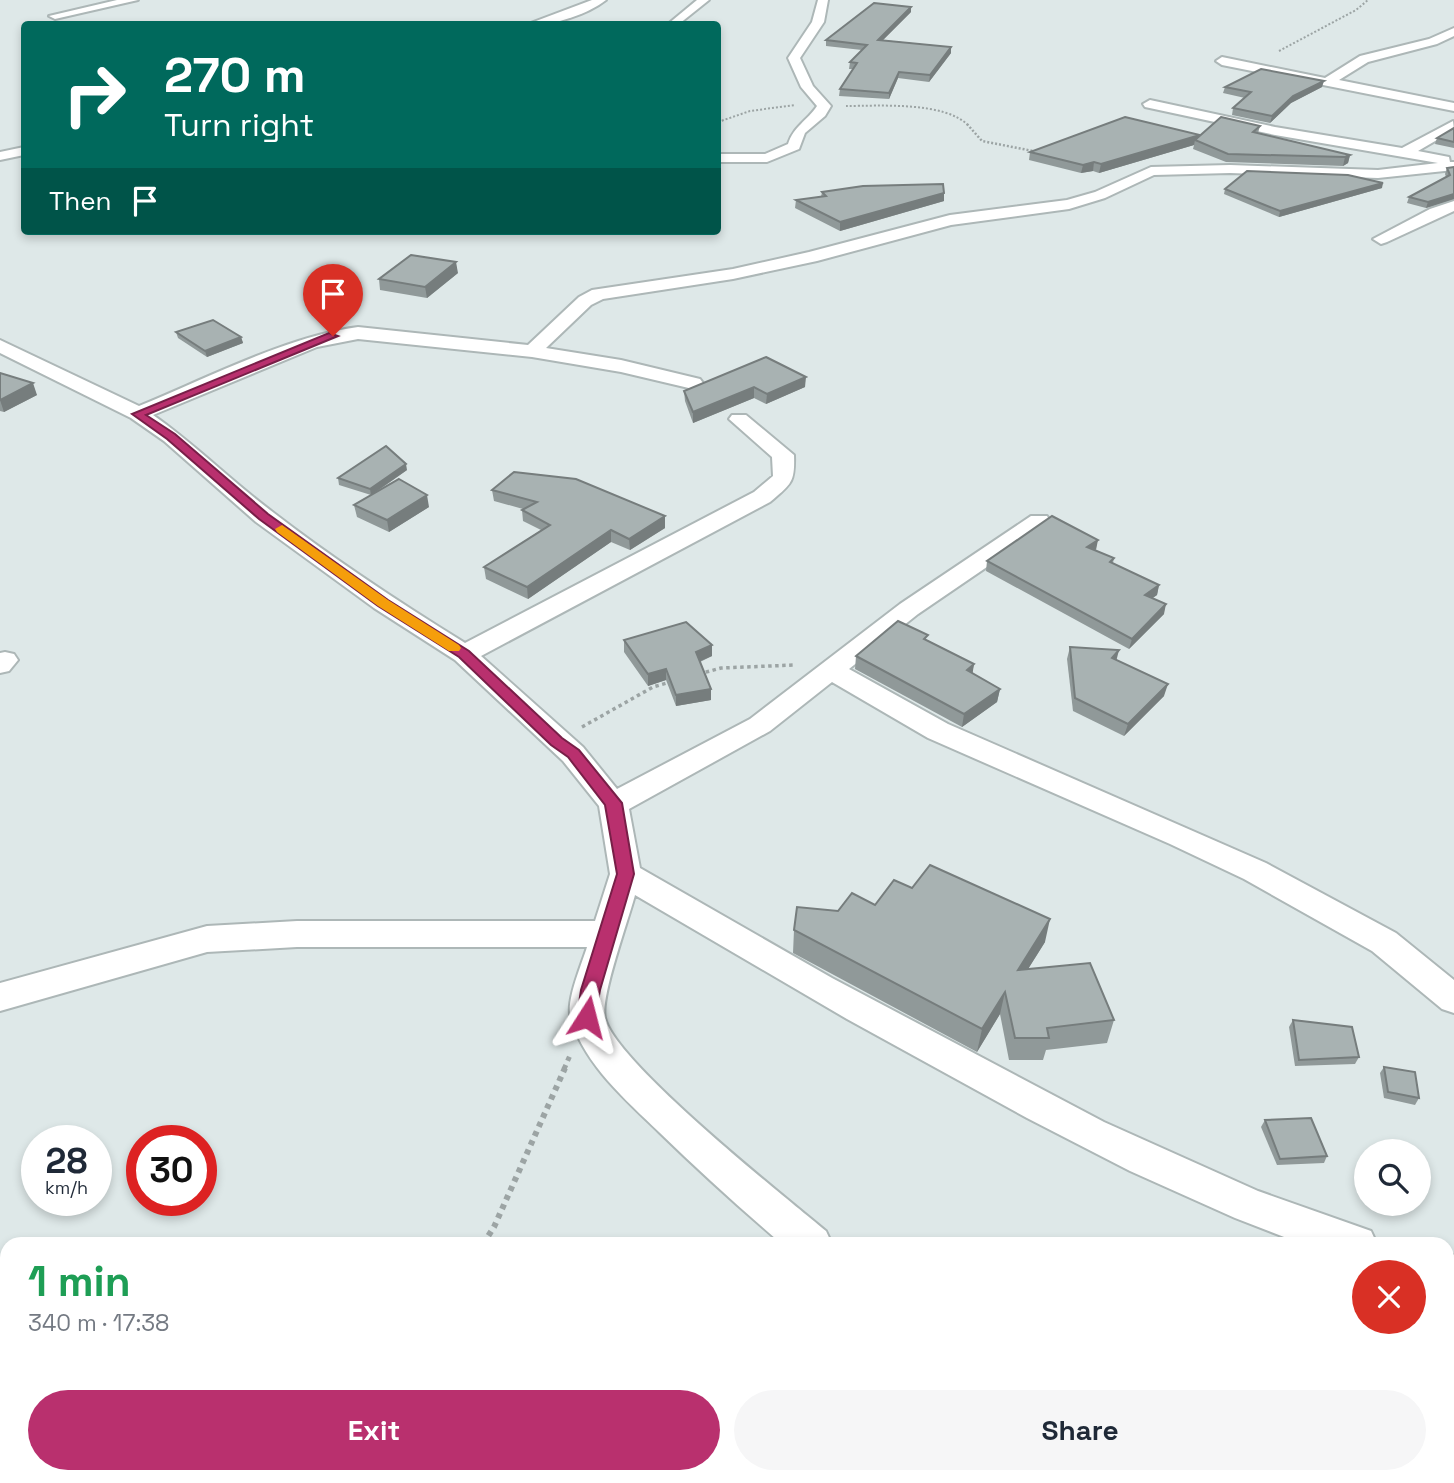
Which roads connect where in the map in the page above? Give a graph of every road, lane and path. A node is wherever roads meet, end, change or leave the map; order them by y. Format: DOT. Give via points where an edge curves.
graph roads {
  1 [pos="133,0"];
  2 [pos="601,0"];
  3 [pos="704,0"];
  4 [pos="823,0"];
  5 [pos="1368,0"];
  6 [pos="55,16"];
  7 [pos="546,21"];
  8 [pos="677,21"];
  9 [pos="1454,31"];
  10 [pos="1222,61"];
  11 [pos="1251,67"];
  12 [pos="1329,81"];
  13 [pos="1150,104"];
  14 [pos="824,106"];
  15 [pos="1454,107"];
  16 [pos="721,121"];
  17 [pos="1453,125"];
  18 [pos="21,152"];
  19 [pos="1406,152"];
  20 [pos="1047,154"];
  21 [pos="0,156"];
  22 [pos="721,158"];
  23 [pos="1454,164"];
  24 [pos="1454,206"];
  25 [pos="1381,239"];
  26 [pos="0,346"];
  27 [pos="532,351"];
  28 [pos="693,383"];
  29 [pos="138,414"];
  30 [pos="739,419"];
  31 [pos="1039,521"];
  32 [pos="464,654"];
  33 [pos="828,674"];
  34 [pos="687,677"];
  35 [pos="676,680"];
  36 [pos="557,741"];
  37 [pos="613,803"];
  38 [pos="626,874"];
  39 [pos="608,934"];
  40 [pos="0,997"];
  41 [pos="1454,999"];
  42 [pos="587,1017"];
  43 [pos="488,1237"];
  44 [pos="803,1237"];
  45 [pos="1334,1237"];
  1 -- 6 [label="street"];
  2 -- 7 [label="street"];
  3 -- 8 [label="street"];
  4 -- 14 [label="street" via="822,18 794,58 807,87"];
  5 -- 11 [label="path"];
  9 -- 12 [label="street" via="1433,42 1364,59"];
  10 -- 11 [label="street"];
  11 -- 12 [label="street"];
  12 -- 15 [label="street"];
  13 -- 19 [label="street" via="1275,131"];
  14 -- 16 [label="path" via="786,105"];
  14 -- 20 [label="path" via="937,112 965,121 982,141"];
  14 -- 22 [label="street" via="799,131 794,146 776,156"];
  17 -- 19 [label="street"];
  18 -- 21 [label="street"];
  19 -- 23 [label="street"];
  23 -- 27 [label="street" via="1378,174 1152,171 1069,204 950,220 733,274 598,293"];
  24 -- 25 [label="street"];
  26 -- 29 [label="street"];
  27 -- 28 [label="street"];
  27 -- 29 [label="street" via="358,333 333,336"];
  29 -- 32 [label="street" via="264,517 383,603"];
  30 -- 32 [label="street" via="783,455 784,478 762,497"];
  31 -- 33 [label="street" via="909,609"];
  32 -- 36 [label="street"];
  33 -- 34 [label="path" via="781,663 721,668"];
  33 -- 37 [label="street" via="760,725"];
  33 -- 41 [label="street" via="938,731 1255,871 1384,943"];
  35 -- 36 [label="path" via="653,687"];
  36 -- 37 [label="street"];
  37 -- 38 [label="street"];
  38 -- 39 [label="street"];
  38 -- 45 [label="street" via="714,928 1076,1128 1291,1224"];
  39 -- 40 [label="street" via="297,933 207,939"];
  39 -- 42 [label="street" via="590,990"];
  42 -- 43 [label="path"];
  42 -- 44 [label="street" via="603,1049 639,1089 733,1180"];
}
